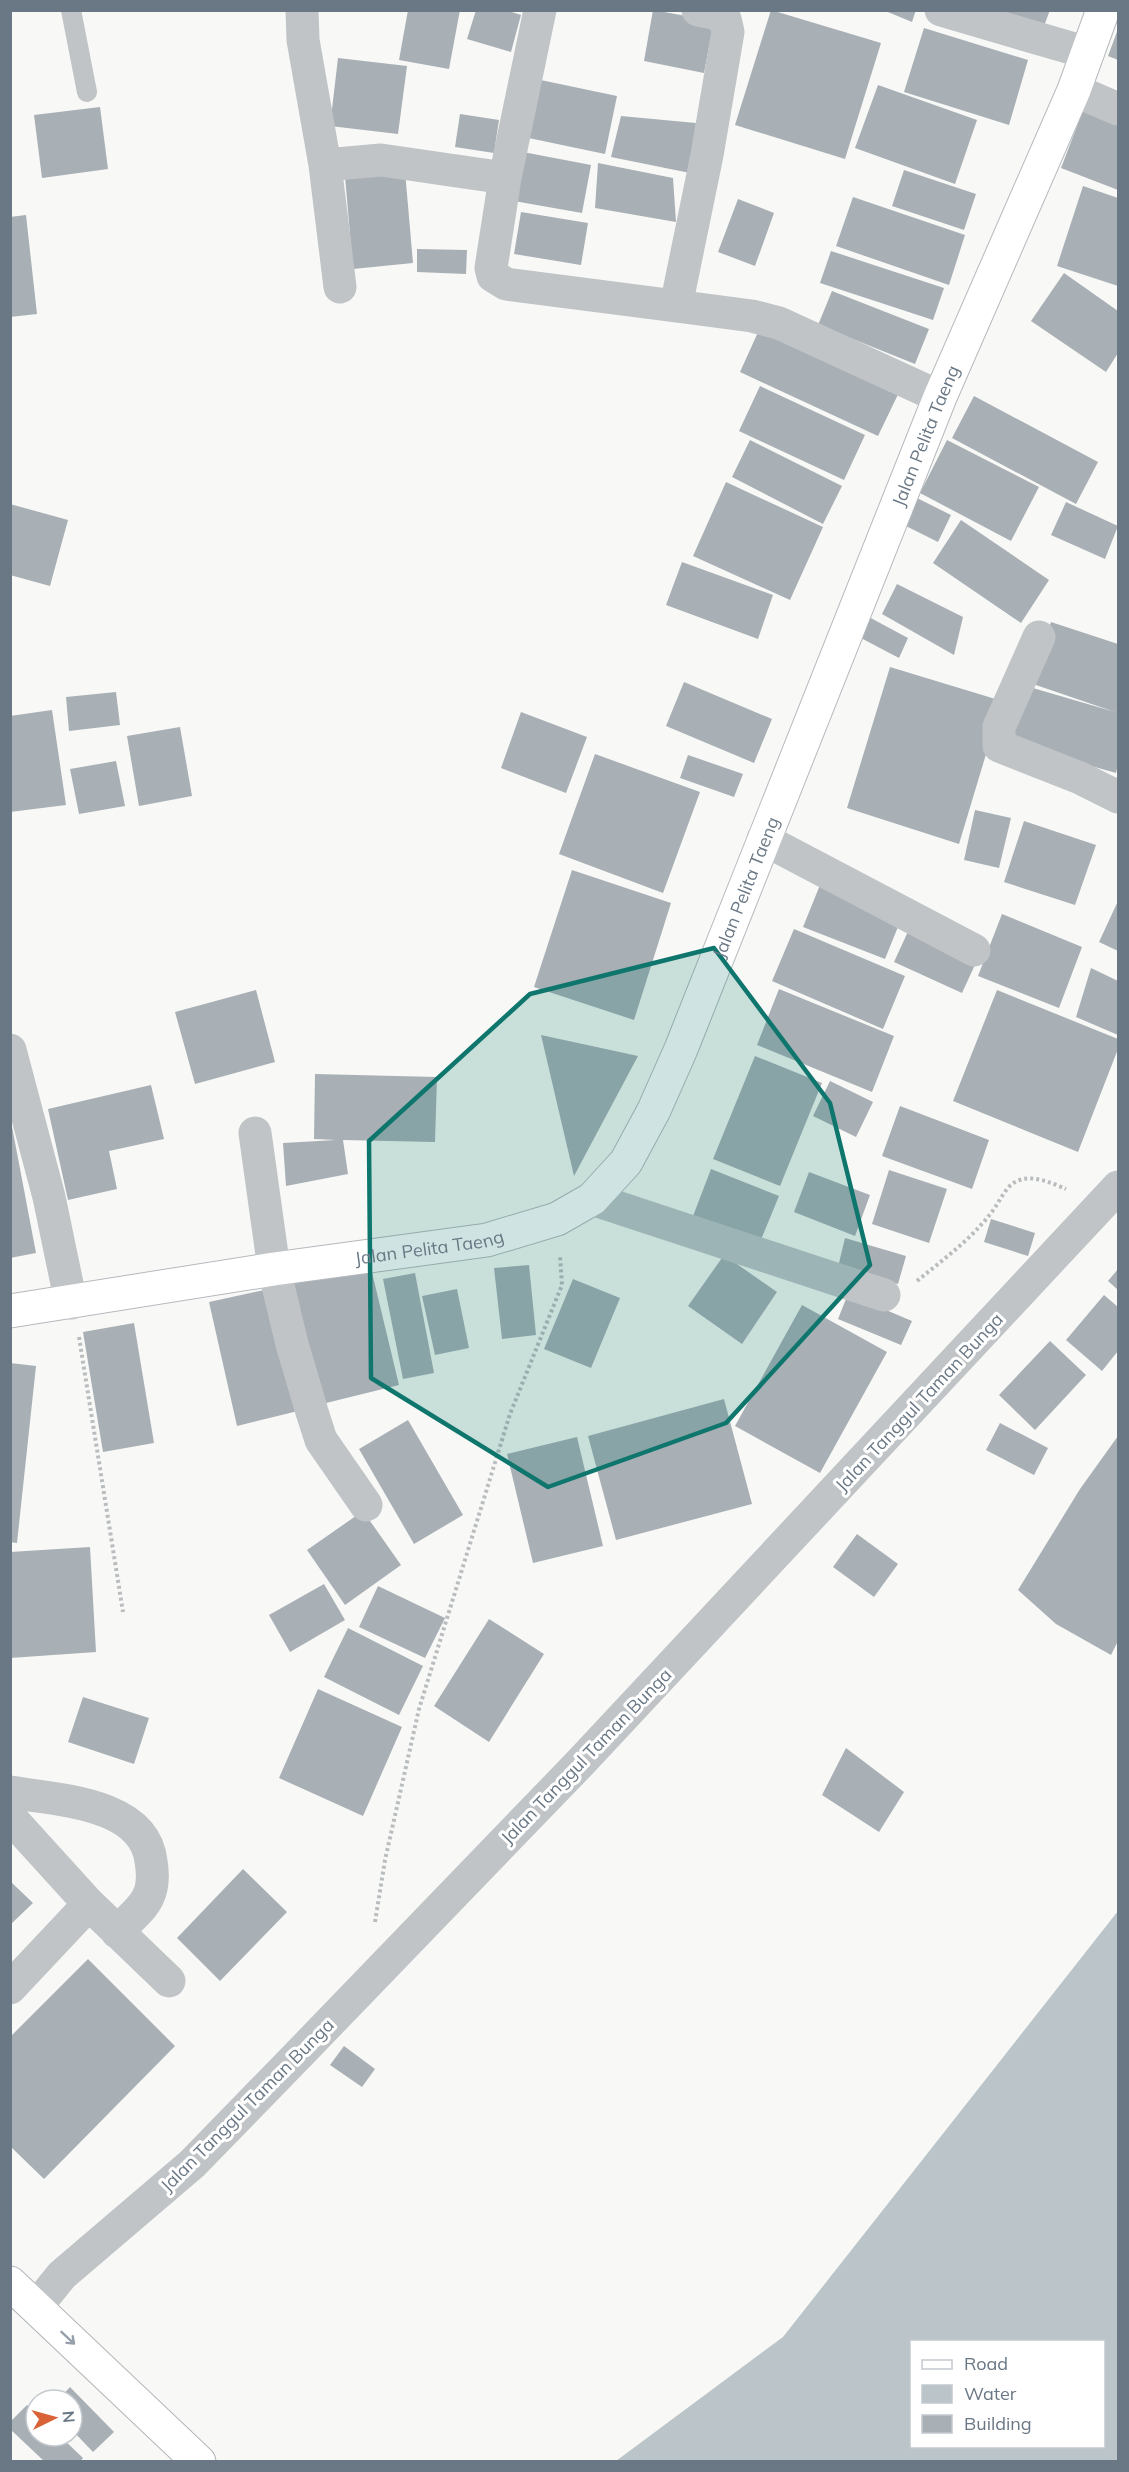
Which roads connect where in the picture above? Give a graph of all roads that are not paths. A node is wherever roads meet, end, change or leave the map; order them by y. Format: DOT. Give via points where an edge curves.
graph roads {
  1 [pos="71,10"];
  2 [pos="302,10"];
  3 [pos="540,10"];
  4 [pos="698,10"];
  5 [pos="941,10"];
  6 [pos="1103,10"];
  7 [pos="1088,53"];
  8 [pos="1074,90"];
  9 [pos="87,92"];
  10 [pos="1119,109"];
  11 [pos="325,165"];
  12 [pos="505,178"];
  13 [pos="340,287"];
  14 [pos="676,306"];
  15 [pos="940,397"];
  16 [pos="1039,637"];
  17 [pos="1119,797"];
  18 [pos="763,839"];
  19 [pos="974,950"];
  20 [pos="10,1050"];
  21 [pos="255,1133"];
  22 [pos="1111,1196"];
  23 [pos="592,1199"];
  24 [pos="274,1269"];
  25 [pos="884,1295"];
  26 [pos="71,1303"];
  27 [pos="10,1311"];
  28 [pos="366,1505"];
  29 [pos="10,1792"];
  30 [pos="10,1817"];
  31 [pos="89,1904"];
  32 [pos="117,1932"];
  33 [pos="169,1981"];
  34 [pos="10,1988"];
  35 [pos="10,2283"];
  36 [pos="36,2307"];
  37 [pos="199,2462"];
  1 -- 9 [label="lane"];
  2 -- 11 [label="street" via="303,40"];
  3 -- 12 [label="street"];
  4 -- 14 [label="street" via="725,20 728,32"];
  5 -- 7 [label="street"];
  6 -- 7 [label="main road, Jalan Pelita Taeng"];
  7 -- 8 [label="main road, Jalan Pelita Taeng"];
  8 -- 10 [label="street"];
  8 -- 15 [label="main road, Jalan Pelita Taeng"];
  11 -- 12 [label="street" via="381,160"];
  11 -- 13 [label="street"];
  12 -- 14 [label="street" via="491,268 497,280"];
  14 -- 15 [label="street" via="779,323"];
  15 -- 18 [label="main road, Jalan Pelita Taeng"];
  16 -- 17 [label="street" via="999,727 999,746"];
  18 -- 19 [label="street"];
  18 -- 23 [label="main road, Jalan Pelita Taeng" via="654,1110 626,1162"];
  20 -- 26 [label="street" via="49,1197"];
  21 -- 24 [label="street"];
  22 -- 36 [label="street, Jalan Tanggul Taman Bunga" via="581,1762 302,2051 192,2164 62,2276"];
  23 -- 24 [label="main road, Jalan Pelita Taeng" via="557,1219 488,1240"];
  23 -- 25 [label="street"];
  24 -- 26 [label="main road, Jalan Pelita Taeng"];
  24 -- 28 [label="street" via="321,1440"];
  26 -- 27 [label="main road, Jalan Pelita Taeng"];
  29 -- 32 [label="street" via="102,1809 121,1816 142,1836 153,1875 148,1898"];
  30 -- 31 [label="street"];
  31 -- 32 [label="street"];
  31 -- 34 [label="street"];
  32 -- 33 [label="street"];
  35 -- 36 [label="main road"];
  36 -- 37 [label="main road, one-way"];
}
